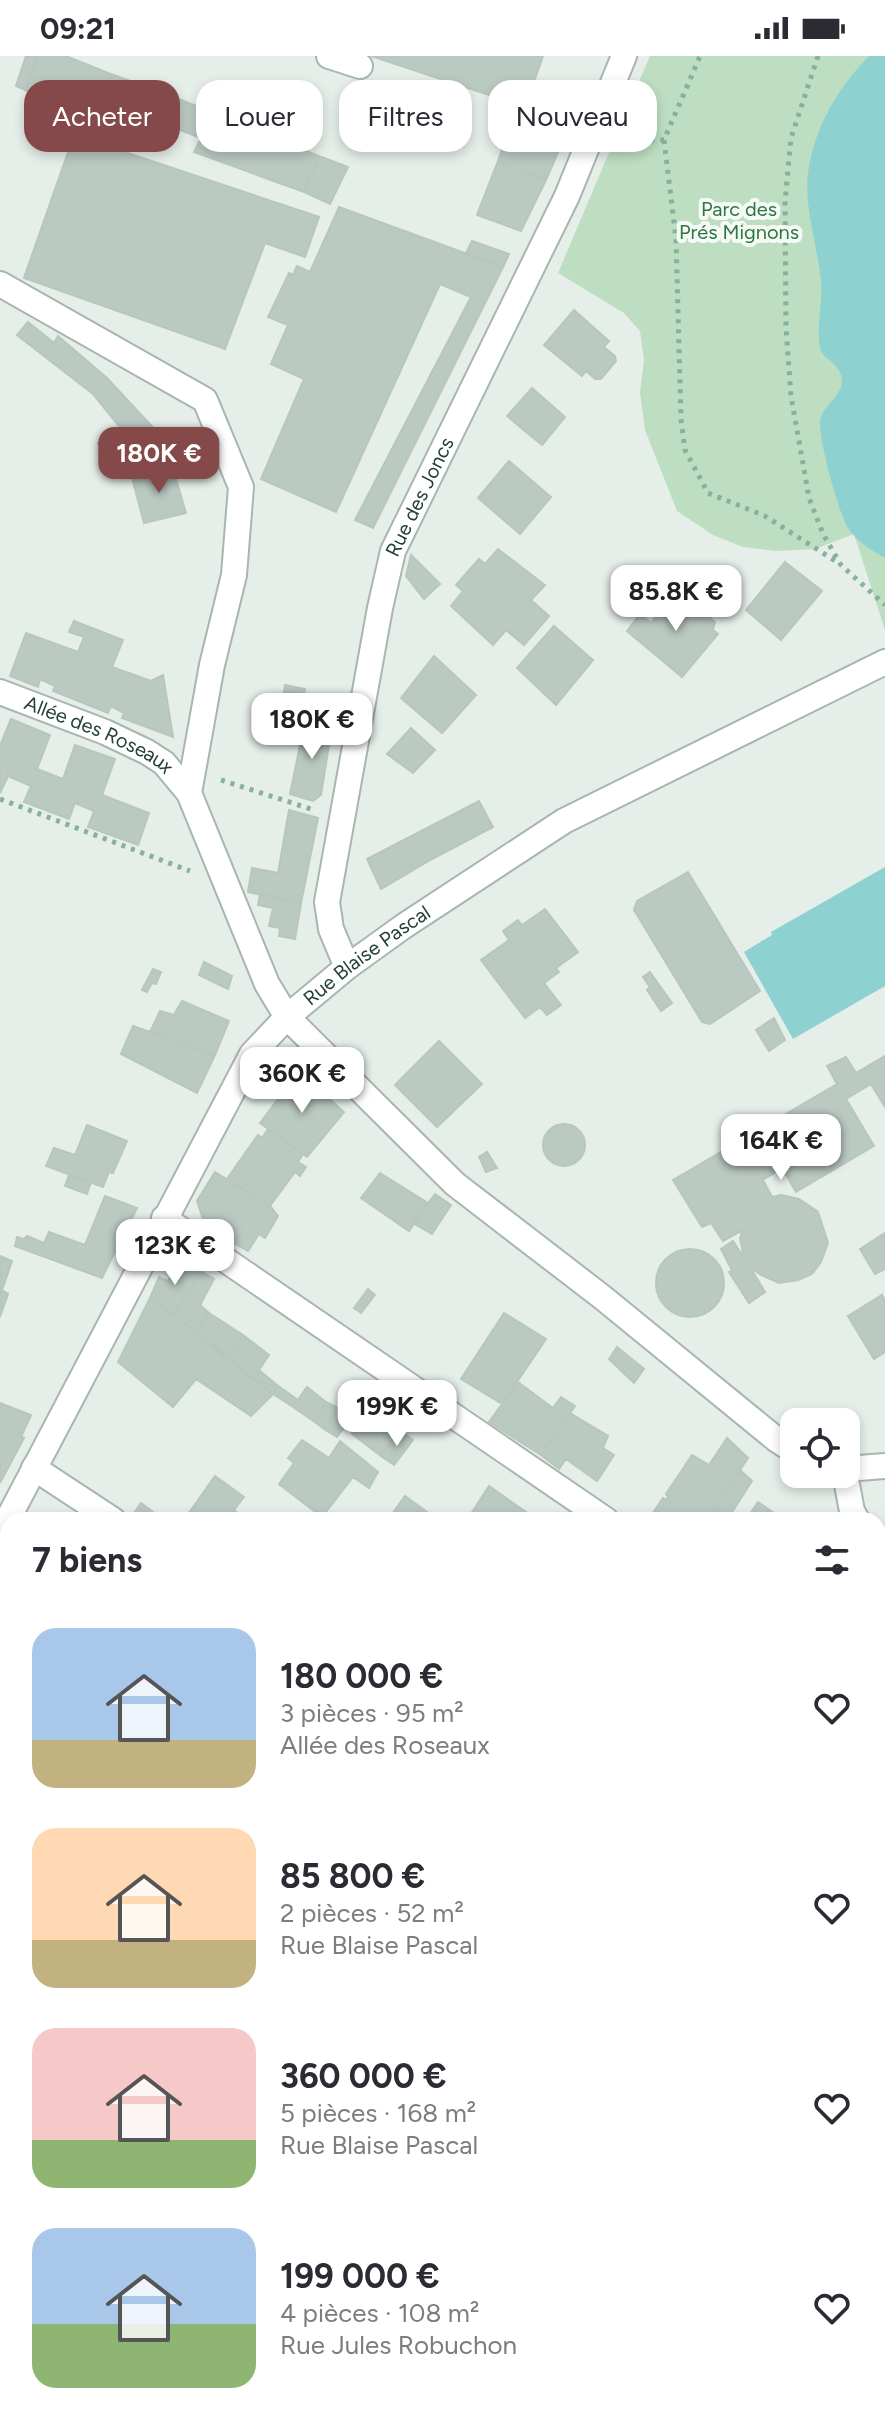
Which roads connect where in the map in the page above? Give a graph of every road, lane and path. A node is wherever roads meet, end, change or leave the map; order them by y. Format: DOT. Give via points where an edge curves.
graph roads {
  1 [pos="329,56"];
  2 [pos="624,56"];
  3 [pos="700,56"];
  4 [pos="818,56"];
  5 [pos="360,66"];
  6 [pos="657,140"];
  7 [pos="664,140"];
  8 [pos="0,284"];
  9 [pos="841,565"];
  10 [pos="885,605"];
  11 [pos="885,662"];
  12 [pos="0,692"];
  13 [pos="192,782"];
  14 [pos="0,799"];
  15 [pos="342,818"];
  16 [pos="225,885"];
  17 [pos="347,967"];
  18 [pos="287,1017"];
  19 [pos="164,1218"];
  20 [pos="780,1442"];
  21 [pos="885,1466"];
  22 [pos="34,1468"];
  23 [pos="860,1470"];
  24 [pos="848,1488"];
  25 [pos="11,1512"];
  26 [pos="101,1512"];
  27 [pos="594,1512"];
  28 [pos="853,1512"];
  1 -- 5 [label="street"];
  2 -- 15 [label="street, Rue des Joncs" via="567,196 393,551"];
  3 -- 7 [label="path"];
  4 -- 9 [label="path" via="791,138 785,201 786,327 791,396 809,498"];
  6 -- 7 [label="path"];
  7 -- 9 [label="path" via="676,239 685,450 708,493 765,516"];
  8 -- 13 [label="street" via="205,400 241,487 234,575"];
  9 -- 10 [label="path"];
  11 -- 17 [label="street, Rue Blaise Pascal" via="564,821"];
  12 -- 13 [label="street, Allée des Roseaux" via="105,732"];
  13 -- 15 [label="path"];
  13 -- 16 [label="street"];
  14 -- 16 [label="path"];
  15 -- 17 [label="street, Rue des Joncs" via="327,902 331,929"];
  16 -- 18 [label="street" via="267,984"];
  17 -- 18 [label="street, Rue Blaise Pascal"];
  18 -- 19 [label="street, Rue Blaise Pascal" via="252,1054"];
  18 -- 20 [label="street" via="455,1184"];
  19 -- 22 [label="street, Rue Blaise Pascal"];
  19 -- 27 [label="street"];
  21 -- 23 [label="street"];
  22 -- 25 [label="street, Rue Blaise Pascal"];
  22 -- 26 [label="street"];
  24 -- 28 [label="street"];
}
